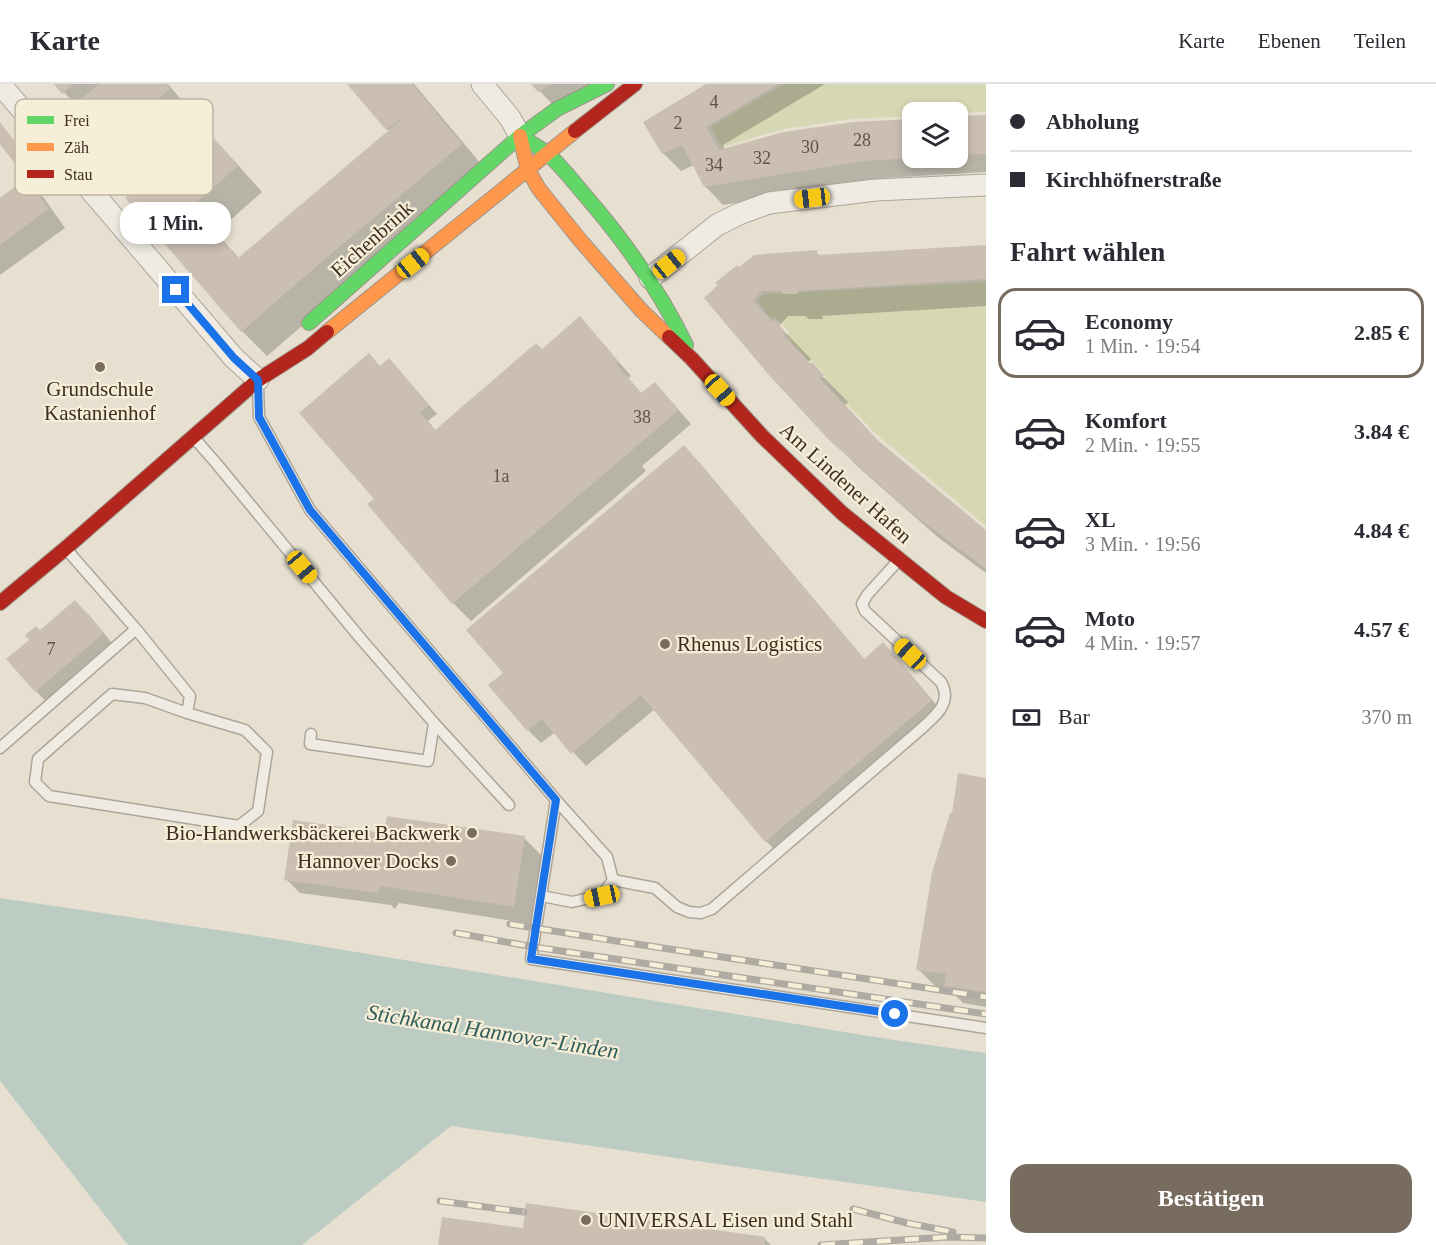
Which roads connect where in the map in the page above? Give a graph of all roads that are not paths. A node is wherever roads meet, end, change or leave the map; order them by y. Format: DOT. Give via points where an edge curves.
graph roads {
  1 [pos="0,84"];
  2 [pos="482,84"];
  3 [pos="608,84"];
  4 [pos="635,84"];
  5 [pos="15,102"];
  6 [pos="520,136"];
  7 [pos="548,154"];
  8 [pos="528,170"];
  9 [pos="986,185"];
  10 [pos="95,195"];
  11 [pos="650,278"];
  12 [pos="692,358"];
  13 [pos="258,380"];
  14 [pos="193,436"];
  15 [pos="66,548"];
  16 [pos="899,559"];
  17 [pos="0,603"];
  18 [pos="986,621"];
  19 [pos="136,629"];
  20 [pos="187,713"];
  21 [pos="434,723"];
  22 [pos="311,734"];
  23 [pos="2,743"];
  24 [pos="556,800"];
  25 [pos="508,805"];
  26 [pos="613,880"];
  27 [pos="542,896"];
  28 [pos="986,1028"];
  1 -- 5 [label="street"];
  2 -- 6 [label="street"];
  3 -- 6 [label="main road, Eichenbrink" via="558,109"];
  4 -- 7 [label="main road, Eichenbrink"];
  6 -- 7 [label="main road, Am Lindener Hafen"];
  6 -- 8 [label="main road, Am Lindener Hafen"];
  6 -- 13 [label="main road, Eichenbrink" via="291,340"];
  7 -- 8 [label="main road, Eichenbrink"];
  7 -- 11 [label="main road, Am Lindener Hafen"];
  8 -- 12 [label="main road, Am Lindener Hafen" via="580,240 633,301"];
  8 -- 13 [label="main road, Eichenbrink" via="308,348"];
  9 -- 11 [label="street" via="876,190 769,203 717,225"];
  10 -- 13 [label="street" via="234,358"];
  11 -- 12 [label="main road, Am Lindener Hafen" via="678,324"];
  12 -- 16 [label="main road, Am Lindener Hafen" via="762,436 842,513"];
  13 -- 14 [label="main road, Eichenbrink"];
  13 -- 24 [label="lane" via="259,417 310,510"];
  14 -- 15 [label="main road, Eichenbrink"];
  14 -- 21 [label="lane"];
  15 -- 17 [label="main road, Eichenbrink"];
  15 -- 19 [label="lane"];
  16 -- 18 [label="main road, Am Lindener Hafen" via="946,597"];
  16 -- 26 [label="lane" via="862,604 941,682 945,700 938,712 712,909 689,912 655,888"];
  19 -- 20 [label="lane" via="190,696"];
  19 -- 23 [label="lane"];
  20 -- 20 [label="lane" via="245,729 267,752 258,811 239,826 49,796 35,782 38,759 112,694 145,698"];
  21 -- 22 [label="lane" via="428,761 310,744"];
  21 -- 25 [label="lane"];
  24 -- 26 [label="lane" via="608,857"];
  24 -- 27 [label="lane"];
  26 -- 27 [label="lane" via="602,896 572,902"];
  27 -- 28 [label="lane" via="531,959"];
}
